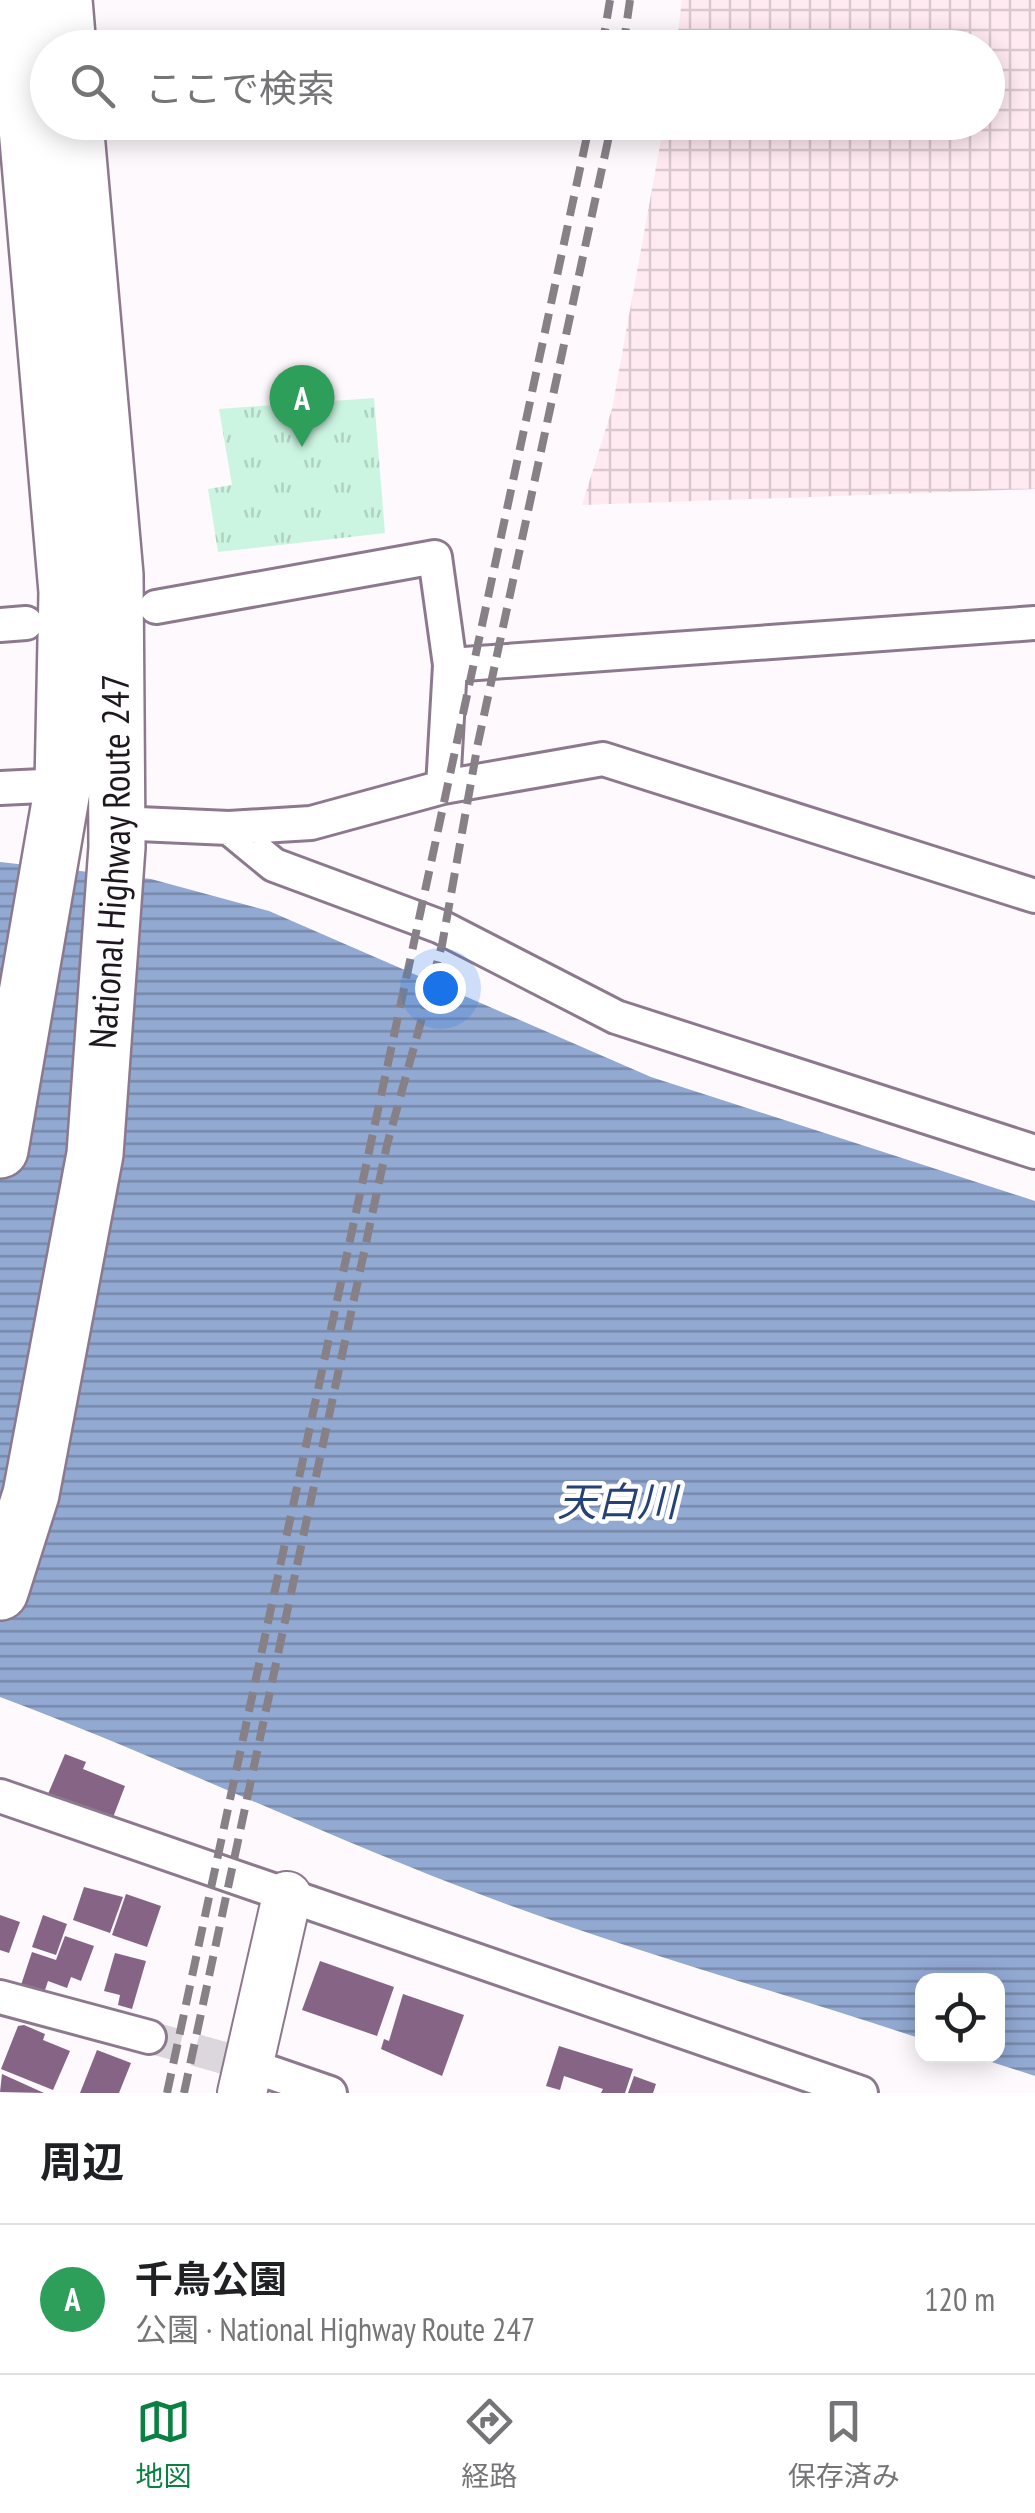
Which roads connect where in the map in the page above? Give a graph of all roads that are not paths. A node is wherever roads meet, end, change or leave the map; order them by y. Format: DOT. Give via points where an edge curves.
graph roads {
  1 [pos="16,0"];
  2 [pos="64,0"];
  3 [pos="66,30"];
  4 [pos="77,140"];
  5 [pos="156,607"];
  6 [pos="1035,623"];
  7 [pos="450,665"];
  8 [pos="63,786"];
  9 [pos="443,787"];
  10 [pos="0,788"];
  11 [pos="229,828"];
  12 [pos="117,835"];
  13 [pos="1035,896"];
  14 [pos="0,1150"];
  15 [pos="1035,1152"];
  16 [pos="0,1592"];
  17 [pos="0,1796"];
  18 [pos="288,1896"];
  19 [pos="0,1997"];
  20 [pos="149,2036"];
  21 [pos="246,2079"];
  22 [pos="330,2093"];
  23 [pos="862,2093"];
  1 -- 8 [label="highway, National Highway Route 247" via="67,592"];
  2 -- 3 [label="highway"];
  4 -- 12 [label="highway, National Highway Route 247" via="115,575"];
  5 -- 7 [label="street" via="435,557"];
  6 -- 7 [label="street"];
  7 -- 9 [label="street"];
  8 -- 10 [label="street"];
  8 -- 14 [label="highway, National Highway Route 247"];
  9 -- 11 [label="street" via="310,823"];
  9 -- 13 [label="street" via="603,759"];
  11 -- 12 [label="street"];
  11 -- 15 [label="street" via="274,865 441,927 616,1017"];
  12 -- 16 [label="highway, National Highway Route 247" via="95,1154 31,1494"];
  17 -- 18 [label="street"];
  18 -- 21 [label="street"];
  18 -- 23 [label="street"];
  19 -- 20 [label="street"];
  21 -- 22 [label="street"];
}
